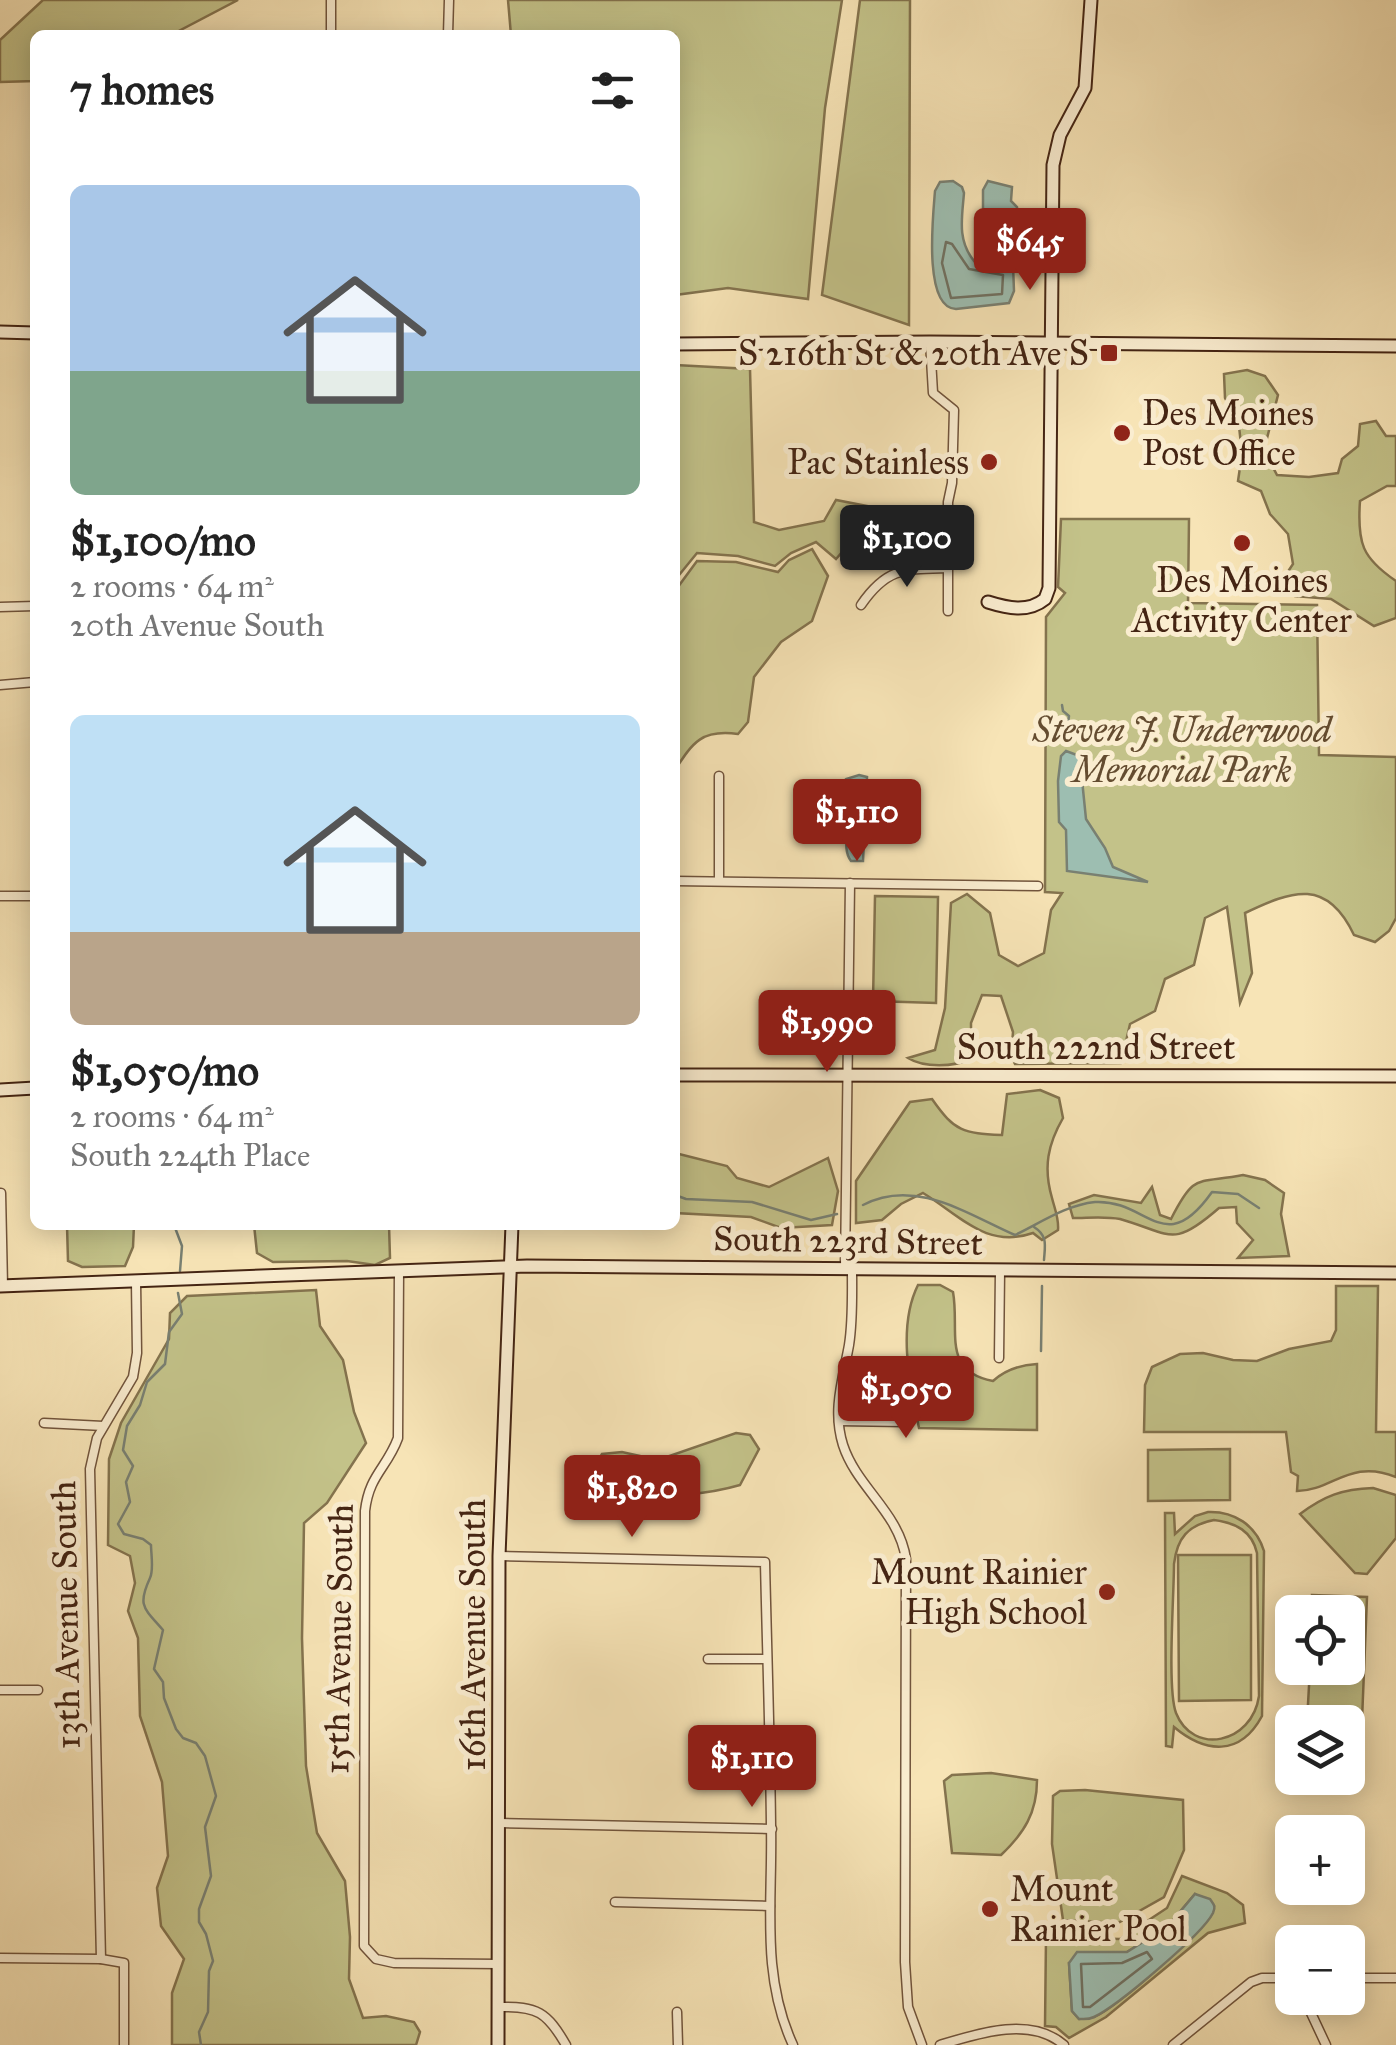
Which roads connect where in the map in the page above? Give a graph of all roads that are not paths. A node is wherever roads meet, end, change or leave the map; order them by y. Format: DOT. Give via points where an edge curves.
graph roads {
  1 [pos="331,0"];
  2 [pos="448,0"];
  3 [pos="1091,0"];
  4 [pos="331,30"];
  5 [pos="448,30"];
  6 [pos="0,332"];
  7 [pos="30,333"];
  8 [pos="930,342"];
  9 [pos="680,344"];
  10 [pos="1051,344"];
  11 [pos="1396,346"];
  12 [pos="948,568"];
  13 [pos="988,602"];
  14 [pos="861,605"];
  15 [pos="30,606"];
  16 [pos="0,607"];
  17 [pos="948,611"];
  18 [pos="30,682"];
  19 [pos="0,684"];
  20 [pos="719,776"];
  21 [pos="680,881"];
  22 [pos="719,881"];
  23 [pos="850,883"];
  24 [pos="1038,886"];
  25 [pos="0,896"];
  26 [pos="30,896"];
  27 [pos="680,1074"];
  28 [pos="846,1074"];
  29 [pos="1396,1076"];
  30 [pos="30,1088"];
  31 [pos="0,1090"];
  32 [pos="1,1194"];
  33 [pos="512,1230"];
  34 [pos="512,1267"];
  35 [pos="848,1268"];
  36 [pos="1000,1270"];
  37 [pos="399,1271"];
  38 [pos="1396,1273"];
  39 [pos="136,1282"];
  40 [pos="2,1286"];
  41 [pos="999,1358"];
  42 [pos="906,1384"];
  43 [pos="838,1421"];
  44 [pos="44,1423"];
  45 [pos="103,1426"];
  46 [pos="500,1556"];
  47 [pos="708,1659"];
  48 [pos="767,1659"];
  49 [pos="0,1690"];
  50 [pos="38,1690"];
  51 [pos="500,1823"];
  52 [pos="772,1829"];
  53 [pos="615,1902"];
  54 [pos="770,1906"];
  55 [pos="0,1958"];
  56 [pos="101,1959"];
  57 [pos="499,1964"];
  58 [pos="1275,1978"];
  59 [pos="1365,1978"];
  60 [pos="1396,1978"];
  61 [pos="499,2007"];
  62 [pos="677,2012"];
  63 [pos="1312,2015"];
  64 [pos="124,2045"];
  65 [pos="498,2045"];
  66 [pos="566,2045"];
  67 [pos="678,2045"];
  68 [pos="792,2045"];
  69 [pos="922,2045"];
  70 [pos="940,2045"];
  71 [pos="1064,2045"];
  72 [pos="1173,2045"];
  73 [pos="1326,2045"];
  1 -- 4 [label="street"];
  2 -- 5 [label="street"];
  3 -- 10 [label="street" via="1085,88 1060,135 1054,165"];
  6 -- 7 [label="street"];
  8 -- 9 [label="street"];
  8 -- 10 [label="street"];
  8 -- 12 [label="street" via="933,393 954,410"];
  10 -- 11 [label="street"];
  10 -- 13 [label="street" via="1048,588 1039,604"];
  12 -- 14 [label="street" via="908,569 876,583"];
  12 -- 17 [label="street"];
  15 -- 16 [label="street"];
  18 -- 19 [label="street"];
  20 -- 22 [label="street"];
  21 -- 22 [label="street"];
  22 -- 23 [label="street"];
  23 -- 24 [label="street"];
  23 -- 28 [label="street"];
  25 -- 26 [label="street"];
  27 -- 28 [label="street, South 222nd Street"];
  28 -- 29 [label="street, South 222nd Street"];
  28 -- 35 [label="street"];
  30 -- 31 [label="street"];
  32 -- 40 [label="street"];
  33 -- 34 [label="street, 16th Avenue South"];
  34 -- 35 [label="street, South 223rd Street"];
  34 -- 37 [label="street, South 223rd Street"];
  34 -- 46 [label="street, 16th Avenue South"];
  35 -- 36 [label="street, South 223rd Street"];
  35 -- 43 [label="street" via="851,1326"];
  36 -- 38 [label="street, South 223rd Street"];
  36 -- 41 [label="street"];
  37 -- 39 [label="street, South 223rd Street"];
  37 -- 57 [label="street, 15th Avenue South" via="398,1438 370,1482 364,1511 362,1933 370,1955 394,1963"];
  39 -- 40 [label="street, South 223rd Street"];
  39 -- 45 [label="street, 13th Avenue South" via="136,1366"];
  42 -- 43 [label="street" via="906,1422"];
  43 -- 69 [label="street" via="850,1461 904,1544 905,1962 908,2007"];
  44 -- 45 [label="street"];
  45 -- 56 [label="street, 13th Avenue South" via="90,1469"];
  46 -- 48 [label="street" via="765,1562"];
  46 -- 51 [label="street, 16th Avenue South"];
  47 -- 48 [label="street"];
  48 -- 52 [label="street"];
  49 -- 50 [label="street"];
  51 -- 52 [label="street"];
  51 -- 57 [label="street, 16th Avenue South"];
  52 -- 54 [label="street"];
  53 -- 54 [label="street"];
  54 -- 68 [label="street" via="771,1981"];
  55 -- 56 [label="street"];
  56 -- 64 [label="street" via="124,1963"];
  57 -- 61 [label="street, 16th Avenue South"];
  58 -- 72 [label="street" via="1251,1982"];
  59 -- 60 [label="street"];
  61 -- 65 [label="street, 16th Avenue South"];
  61 -- 66 [label="street" via="538,2012"];
  62 -- 67 [label="street"];
  63 -- 73 [label="street"];
  70 -- 71 [label="street" via="1035,2030 1050,2032"];
}
